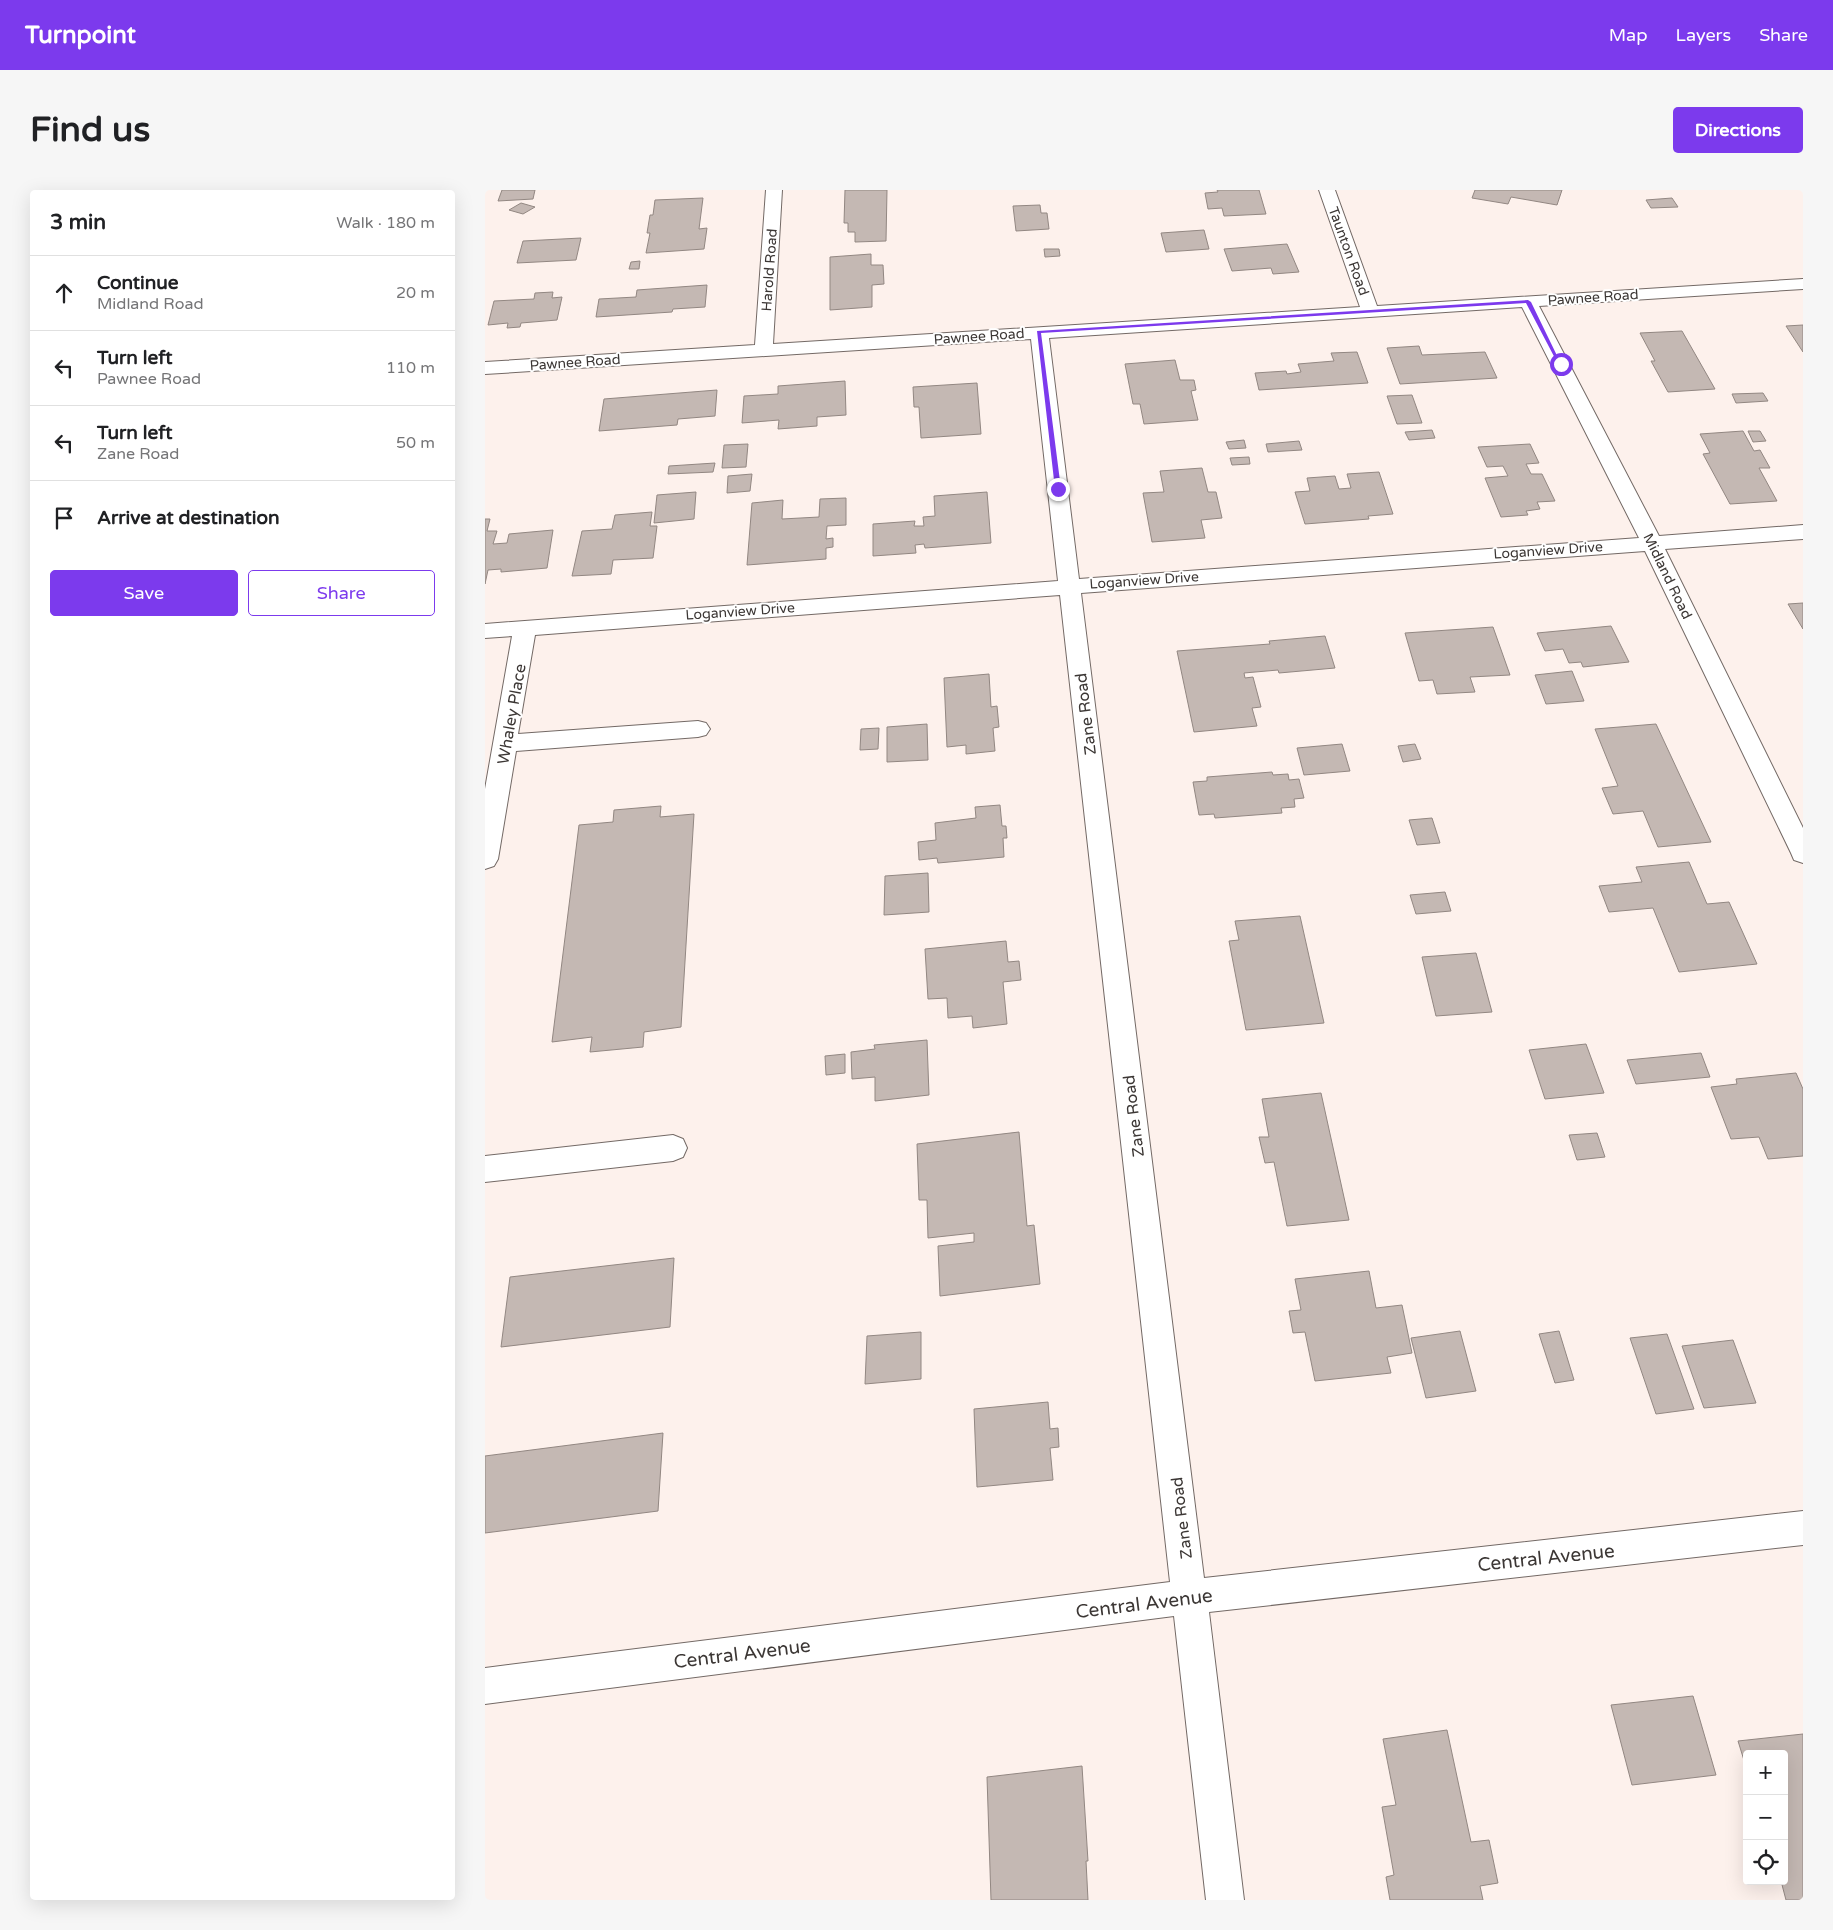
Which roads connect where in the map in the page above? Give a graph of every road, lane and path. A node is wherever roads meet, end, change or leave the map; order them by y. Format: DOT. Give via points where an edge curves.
graph roads {
  1 [pos="774,190"];
  2 [pos="1327,190"];
  3 [pos="1803,284"];
  4 [pos="1528,302"];
  5 [pos="1371,312"];
  6 [pos="1039,332"];
  7 [pos="764,349"];
  8 [pos="485,368"];
  9 [pos="1803,532"];
  10 [pos="1652,543"];
  11 [pos="1070,586"];
  12 [pos="525,628"];
  13 [pos="485,631"];
  14 [pos="698,729"];
  15 [pos="506,743"];
  16 [pos="1803,853"];
  17 [pos="485,859"];
  18 [pos="673,1148"];
  19 [pos="485,1169"];
  20 [pos="1803,1528"];
  21 [pos="1190,1597"];
  22 [pos="485,1686"];
  23 [pos="1225,1900"];
  1 -- 7 [label="street, Harold Road"];
  2 -- 5 [label="street, Taunton Road"];
  3 -- 4 [label="street, Pawnee Road"];
  4 -- 5 [label="street, Pawnee Road"];
  4 -- 10 [label="street, Midland Road"];
  5 -- 6 [label="street, Pawnee Road"];
  6 -- 7 [label="street, Pawnee Road"];
  6 -- 11 [label="street, Zane Road"];
  7 -- 8 [label="street, Pawnee Road"];
  9 -- 10 [label="street, Loganview Drive"];
  10 -- 11 [label="street, Loganview Drive"];
  10 -- 16 [label="street, Midland Road"];
  11 -- 12 [label="street, Loganview Drive"];
  11 -- 21 [label="street, Zane Road"];
  12 -- 13 [label="street, Loganview Drive"];
  12 -- 15 [label="street, Whaley Place"];
  14 -- 15 [label="street"];
  15 -- 17 [label="street, Whaley Place"];
  18 -- 19 [label="street"];
  20 -- 21 [label="street, Central Avenue"];
  21 -- 22 [label="street, Central Avenue"];
  21 -- 23 [label="street, Zane Road"];
}
